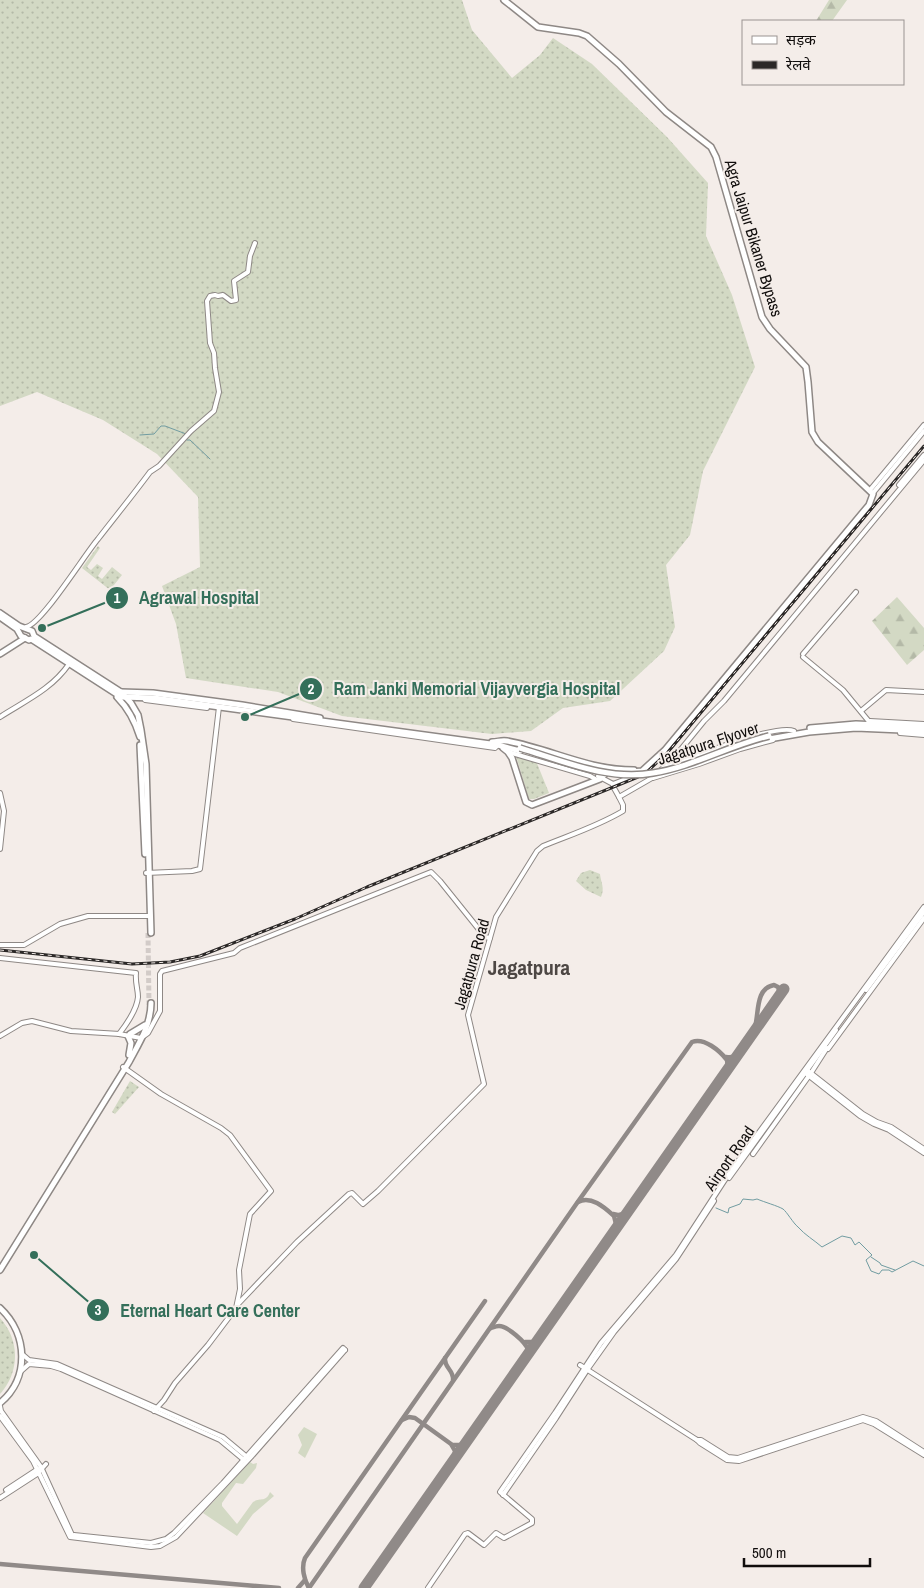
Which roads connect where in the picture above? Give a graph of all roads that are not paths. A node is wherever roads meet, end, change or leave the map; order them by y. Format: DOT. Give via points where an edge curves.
graph roads {
  1 [pos="504,0"];
  2 [pos="508,0"];
  3 [pos="517,9"];
  4 [pos="255,243"];
  5 [pos="924,425"];
  6 [pos="924,432"];
  7 [pos="924,455"];
  8 [pos="924,460"];
  9 [pos="871,491"];
  10 [pos="887,503"];
  11 [pos="856,592"];
  12 [pos="0,613"];
  13 [pos="0,617"];
  14 [pos="33,624"];
  15 [pos="22,630"];
  16 [pos="31,636"];
  17 [pos="0,652"];
  18 [pos="69,664"];
  19 [pos="924,692"];
  20 [pos="152,695"];
  21 [pos="124,696"];
  22 [pos="143,698"];
  23 [pos="219,708"];
  24 [pos="136,711"];
  25 [pos="861,712"];
  26 [pos="0,717"];
  27 [pos="332,723"];
  28 [pos="870,724"];
  29 [pos="924,725"];
  30 [pos="782,733"];
  31 [pos="793,733"];
  32 [pos="924,733"];
  33 [pos="498,744"];
  34 [pos="518,751"];
  35 [pos="508,752"];
  36 [pos="661,769"];
  37 [pos="607,770"];
  38 [pos="642,771"];
  39 [pos="598,778"];
  40 [pos="652,778"];
  41 [pos="613,784"];
  42 [pos="0,793"];
  43 [pos="619,797"];
  44 [pos="0,849"];
  45 [pos="147,872"];
  46 [pos="924,907"];
  47 [pos="924,912"];
  48 [pos="149,916"];
  49 [pos="924,918"];
  50 [pos="149,933"];
  51 [pos="490,938"];
  52 [pos="0,944"];
  53 [pos="0,958"];
  54 [pos="161,1004"];
  55 [pos="154,1014"];
  56 [pos="145,1025"];
  57 [pos="119,1034"];
  58 [pos="129,1035"];
  59 [pos="0,1036"];
  60 [pos="141,1037"];
  61 [pos="826,1047"];
  62 [pos="130,1055"];
  63 [pos="124,1068"];
  64 [pos="807,1072"];
  65 [pos="924,1149"];
  66 [pos="924,1153"];
  67 [pos="753,1154"];
  68 [pos="0,1266"];
  69 [pos="0,1270"];
  70 [pos="238,1304"];
  71 [pos="0,1308"];
  72 [pos="22,1354"];
  73 [pos="580,1365"];
  74 [pos="586,1369"];
  75 [pos="20,1372"];
  76 [pos="0,1405"];
  77 [pos="156,1409"];
  78 [pos="0,1416"];
  79 [pos="924,1453"];
  80 [pos="247,1460"];
  81 [pos="40,1469"];
  82 [pos="501,1494"];
  83 [pos="0,1496"];
  84 [pos="428,1588"];
  1 -- 3 [label="main road"];
  2 -- 3 [label="main road"];
  3 -- 9 [label="main road, Agra Jaipur Bikaner Bypass" via="544,27 587,34 666,112 715,153 762,317 770,330 806,367 812,432 818,442"];
  4 -- 14 [label="street" via="248,272 234,281 236,300 214,294 207,301 210,343 219,392 214,411 150,472"];
  5 -- 9 [label="street"];
  6 -- 9 [label="street"];
  7 -- 10 [label="street"];
  8 -- 10 [label="street"];
  9 -- 38 [label="main road" via="873,497 869,505 665,750"];
  10 -- 36 [label="street" via="724,701"];
  11 -- 25 [label="street" via="803,655 843,690"];
  12 -- 15 [label="main road"];
  13 -- 15 [label="main road"];
  14 -- 15 [label="street"];
  14 -- 16 [label="street"];
  15 -- 16 [label="main road"];
  15 -- 16 [label="main road"];
  15 -- 17 [label="main road" via="15,641"];
  16 -- 17 [label="main road"];
  16 -- 18 [label="main road"];
  16 -- 21 [label="main road"];
  18 -- 21 [label="main road"];
  18 -- 26 [label="street" via="47,688"];
  19 -- 25 [label="street" via="886,690"];
  20 -- 21 [label="main road"];
  20 -- 22 [label="main road"];
  20 -- 23 [label="main road"];
  20 -- 27 [label="main road"];
  21 -- 22 [label="main road"];
  21 -- 24 [label="main road"];
  21 -- 45 [label="main road" via="140,738"];
  22 -- 23 [label="street"];
  22 -- 24 [label="main road" via="137,703"];
  23 -- 27 [label="main road"];
  23 -- 45 [label="street" via="200,869"];
  24 -- 45 [label="main road" via="146,764"];
  25 -- 28 [label="street"];
  27 -- 33 [label="main road"];
  28 -- 29 [label="main road"];
  28 -- 31 [label="main road, Jagatpura Flyover"];
  28 -- 32 [label="main road"];
  30 -- 31 [label="main road, Jagatpura Flyover"];
  30 -- 34 [label="main road, Jagatpura Flyover, bridge" via="666,770 635,775 598,771"];
  30 -- 36 [label="street" via="713,749"];
  31 -- 40 [label="street"];
  33 -- 34 [label="main road, Jagatpura Flyover"];
  33 -- 35 [label="main road"];
  33 -- 37 [label="main road" via="501,740 507,741"];
  34 -- 35 [label="street"];
  34 -- 39 [label="street"];
  34 -- 39 [label="main road" via="514,757 530,802"];
  35 -- 39 [label="main road" via="526,802 532,806"];
  36 -- 40 [label="street"];
  37 -- 38 [label="main road"];
  37 -- 39 [label="main road"];
  38 -- 41 [label="street"];
  39 -- 41 [label="street"];
  40 -- 43 [label="street"];
  41 -- 43 [label="street"];
  42 -- 44 [label="street" via="4,811"];
  43 -- 51 [label="street, Jagatpura Road" via="624,811 537,851 496,917"];
  45 -- 48 [label="main road"];
  46 -- 64 [label="street, Airport Road"];
  47 -- 61 [label="street, Airport Road"];
  48 -- 50 [label="main road"];
  48 -- 52 [label="street" via="75,919 24,945"];
  49 -- 61 [label="street"];
  51 -- 54 [label="street" via="485,937 431,872 300,923 234,953 162,971"];
  51 -- 70 [label="street, Jagatpura Road" via="468,1015 484,1084 379,1190 363,1204 352,1193 349,1194 297,1242"];
  53 -- 57 [label="street" via="136,973 136,1006"];
  54 -- 55 [label="street"];
  54 -- 60 [label="street" via="148,1033"];
  55 -- 56 [label="main road" via="150,1004"];
  55 -- 60 [label="main road"];
  56 -- 58 [label="main road"];
  56 -- 60 [label="main road"];
  57 -- 58 [label="street"];
  57 -- 59 [label="street" via="71,1031 32,1021 22,1022"];
  58 -- 60 [label="street"];
  58 -- 62 [label="main road"];
  60 -- 62 [label="main road"];
  60 -- 63 [label="main road"];
  61 -- 64 [label="street, Airport Road"];
  62 -- 63 [label="main road"];
  63 -- 68 [label="main road"];
  63 -- 69 [label="main road"];
  63 -- 70 [label="street" via="230,1135 272,1191 250,1214 239,1270"];
  64 -- 65 [label="street" via="863,1114"];
  64 -- 66 [label="street" via="860,1116"];
  64 -- 67 [label="street"];
  64 -- 74 [label="street, Airport Road" via="728,1179 676,1260"];
  70 -- 77 [label="street"];
  71 -- 72 [label="main road" via="17,1332"];
  72 -- 75 [label="main road"];
  72 -- 77 [label="street" via="29,1360 58,1364"];
  73 -- 74 [label="street"];
  74 -- 79 [label="street" via="727,1460 736,1462 765,1454 864,1420"];
  74 -- 82 [label="street"];
  74 -- 82 [label="street, Airport Road" via="556,1418"];
  75 -- 76 [label="main road" via="12,1391"];
  75 -- 77 [label="street" via="28,1364 51,1366"];
  76 -- 81 [label="street"];
  77 -- 80 [label="street" via="223,1437"];
  78 -- 81 [label="street"];
  80 -- 80 [label="street" via="342,1348 345,1350"];
  80 -- 81 [label="street" via="176,1536 160,1546 151,1547 70,1538"];
  81 -- 83 [label="street"];
  82 -- 84 [label="street" via="532,1519 532,1523 504,1538 496,1534 484,1545 465,1534"];
}
